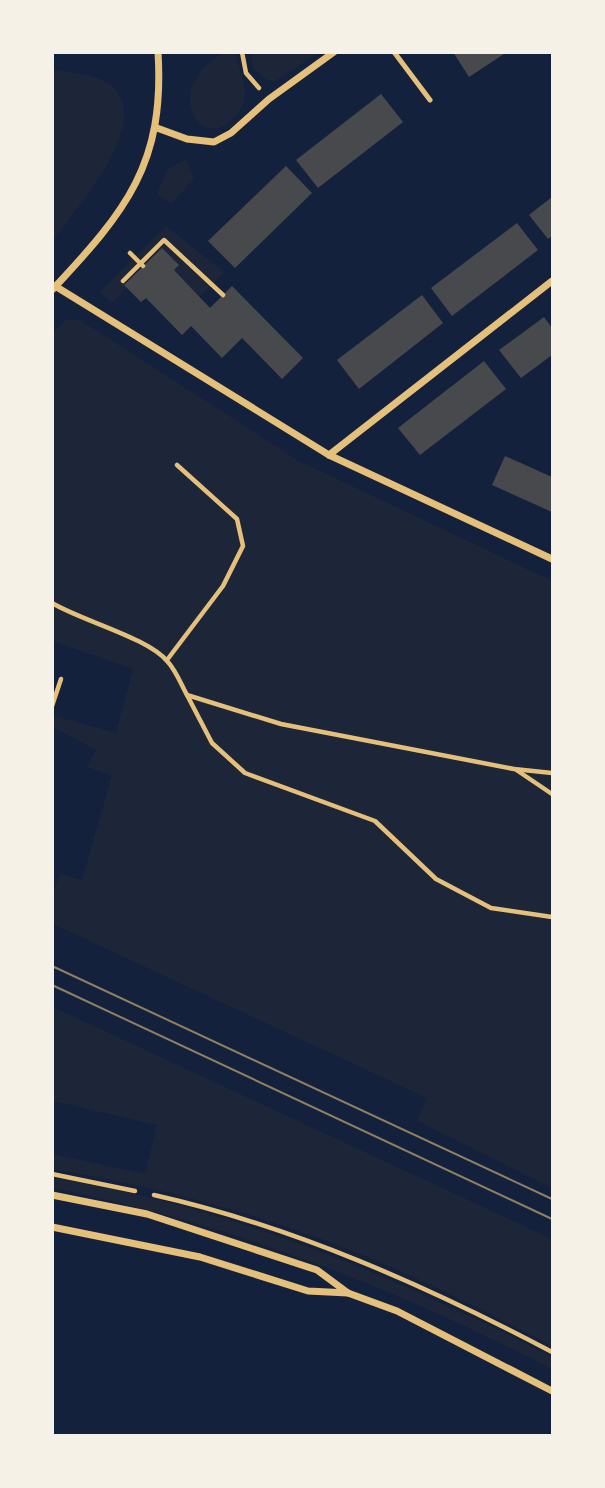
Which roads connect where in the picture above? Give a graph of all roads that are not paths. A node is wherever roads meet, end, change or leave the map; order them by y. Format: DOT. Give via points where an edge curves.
graph roads {
  1 [pos="158,52"];
  2 [pos="334,52"];
  3 [pos="394,52"];
  4 [pos="430,100"];
  5 [pos="157,128"];
  6 [pos="552,281"];
  7 [pos="54,288"];
  8 [pos="329,455"];
  9 [pos="552,559"];
  10 [pos="52,1195"];
  11 [pos="52,1227"];
  12 [pos="348,1293"];
  13 [pos="552,1391"];
  1 -- 5 [label="street"];
  2 -- 5 [label="street" via="269,99 231,134 214,142 187,139"];
  3 -- 4 [label="lane"];
  5 -- 7 [label="street" via="143,174 108,230"];
  6 -- 8 [label="street"];
  7 -- 8 [label="street"];
  8 -- 9 [label="street"];
  10 -- 12 [label="street" via="147,1214 245,1244 317,1270"];
  11 -- 12 [label="street" via="200,1257 308,1291"];
  12 -- 13 [label="street" via="397,1311"];
}
